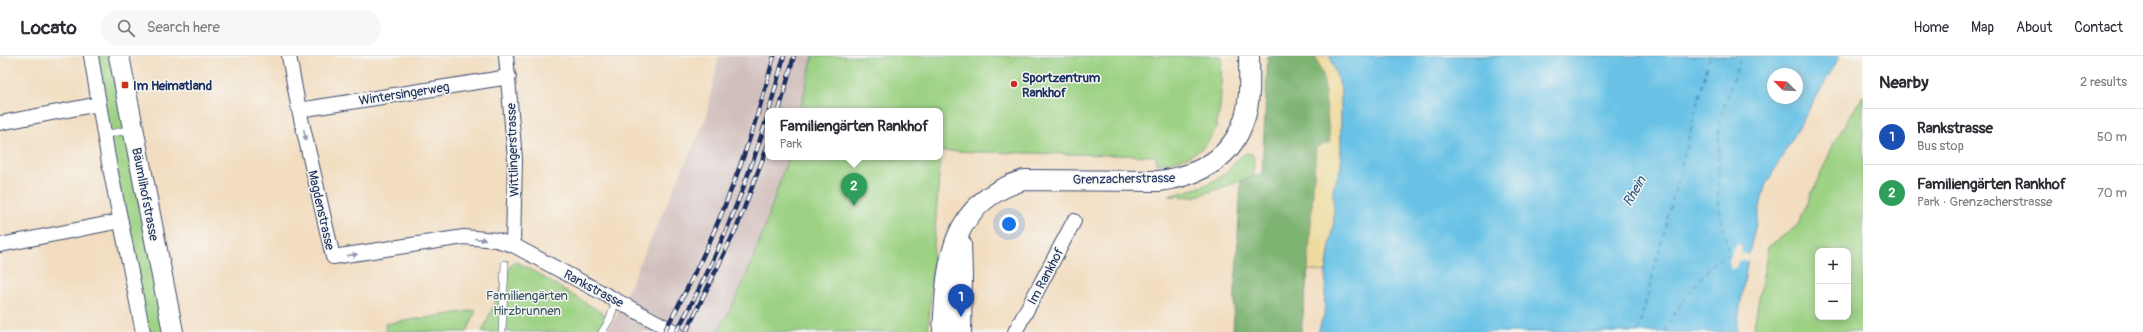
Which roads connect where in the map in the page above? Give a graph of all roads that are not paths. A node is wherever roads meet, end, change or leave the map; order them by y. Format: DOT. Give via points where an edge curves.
graph roads {
  1 [pos="90,56"];
  2 [pos="119,56"];
  3 [pos="289,56"];
  4 [pos="506,56"];
  5 [pos="1249,56"];
  6 [pos="509,77"];
  7 [pos="99,104"];
  8 [pos="299,110"];
  9 [pos="0,123"];
  10 [pos="133,129"];
  11 [pos="104,135"];
  12 [pos="121,221"];
  13 [pos="1074,221"];
  14 [pos="960,232"];
  15 [pos="0,245"];
  16 [pos="513,245"];
  17 [pos="505,264"];
  18 [pos="616,300"];
  19 [pos="143,332"];
  20 [pos="173,332"];
  21 [pos="502,332"];
  22 [pos="602,332"];
  23 [pos="675,332"];
  24 [pos="943,332"];
  25 [pos="960,332"];
  26 [pos="1015,332"];
  1 -- 7 [label="street"];
  2 -- 10 [label="main road, Bäumlihofstrasse"];
  3 -- 8 [label="street, Magdenstrasse"];
  4 -- 6 [label="street, Wittlingerstrasse"];
  5 -- 14 [label="main road, Grenzacherstrasse" via="1245,120 1231,144 1210,165 1181,178 1159,181 1024,180 991,194 967,218"];
  6 -- 8 [label="street, Wintersingerweg"];
  6 -- 16 [label="street, Wittlingerstrasse" via="515,159"];
  7 -- 9 [label="street"];
  7 -- 11 [label="street"];
  8 -- 16 [label="street, Magdenstrasse, one-way" via="332,257 464,237 496,240"];
  10 -- 11 [label="lane"];
  10 -- 20 [label="main road, Bäumlihofstrasse"];
  11 -- 12 [label="street"];
  12 -- 15 [label="street"];
  12 -- 19 [label="street"];
  13 -- 26 [label="street, Im Rankhof"];
  14 -- 24 [label="main road, Grenzacherstrasse" via="947,276"];
  14 -- 25 [label="main road"];
  16 -- 18 [label="street, Rankstrasse"];
  17 -- 21 [label="lane"];
  18 -- 22 [label="lane" via="610,319"];
  18 -- 23 [label="street, Rankstrasse"];
}
